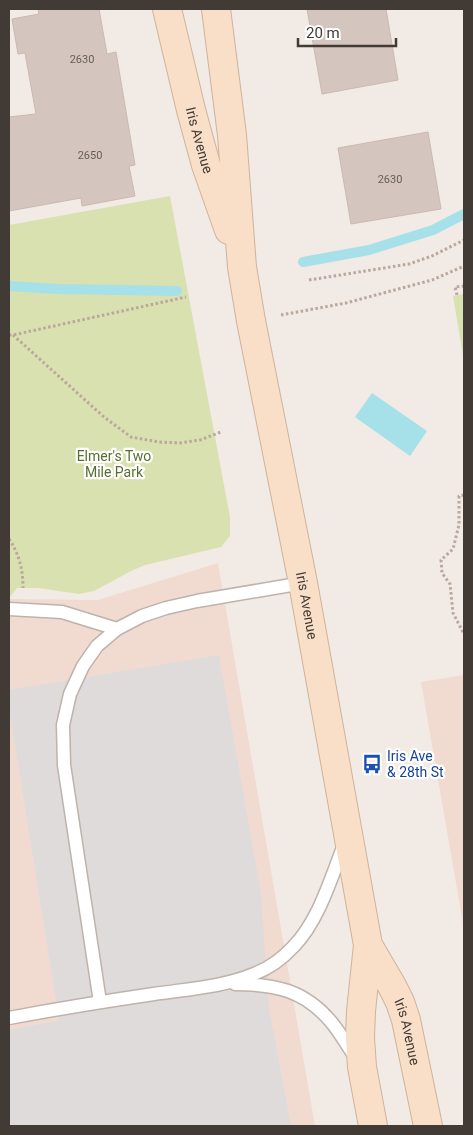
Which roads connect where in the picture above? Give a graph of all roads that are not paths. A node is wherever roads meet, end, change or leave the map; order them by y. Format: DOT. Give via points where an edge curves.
graph roads {
  1 [pos="167,9"];
  2 [pos="216,9"];
  3 [pos="242,267"];
  4 [pos="302,583"];
  5 [pos="9,609"];
  6 [pos="118,629"];
  7 [pos="348,836"];
  8 [pos="368,945"];
  9 [pos="220,984"];
  10 [pos="100,1002"];
  11 [pos="9,1018"];
  12 [pos="362,1067"];
  13 [pos="372,1126"];
  14 [pos="428,1126"];
  1 -- 3 [label="main road, Iris Avenue" via="206,165"];
  2 -- 3 [label="main road, Iris Avenue" via="232,135"];
  3 -- 4 [label="main road, Iris Avenue"];
  4 -- 6 [label="lane" via="166,608"];
  4 -- 7 [label="main road, Iris Avenue"];
  5 -- 6 [label="lane" via="62,612"];
  6 -- 10 [label="lane" via="97,646 83,666 70,694 63,725 64,765"];
  7 -- 8 [label="main road, Iris Avenue"];
  7 -- 9 [label="lane" via="315,917 294,947 264,970"];
  8 -- 12 [label="main road, Iris Avenue" via="361,1011"];
  8 -- 14 [label="main road, Iris Avenue" via="400,1002 406,1020"];
  9 -- 10 [label="lane"];
  9 -- 12 [label="lane" via="274,986 304,998 332,1023"];
  10 -- 11 [label="lane"];
  12 -- 13 [label="main road, Iris Avenue"];
}
